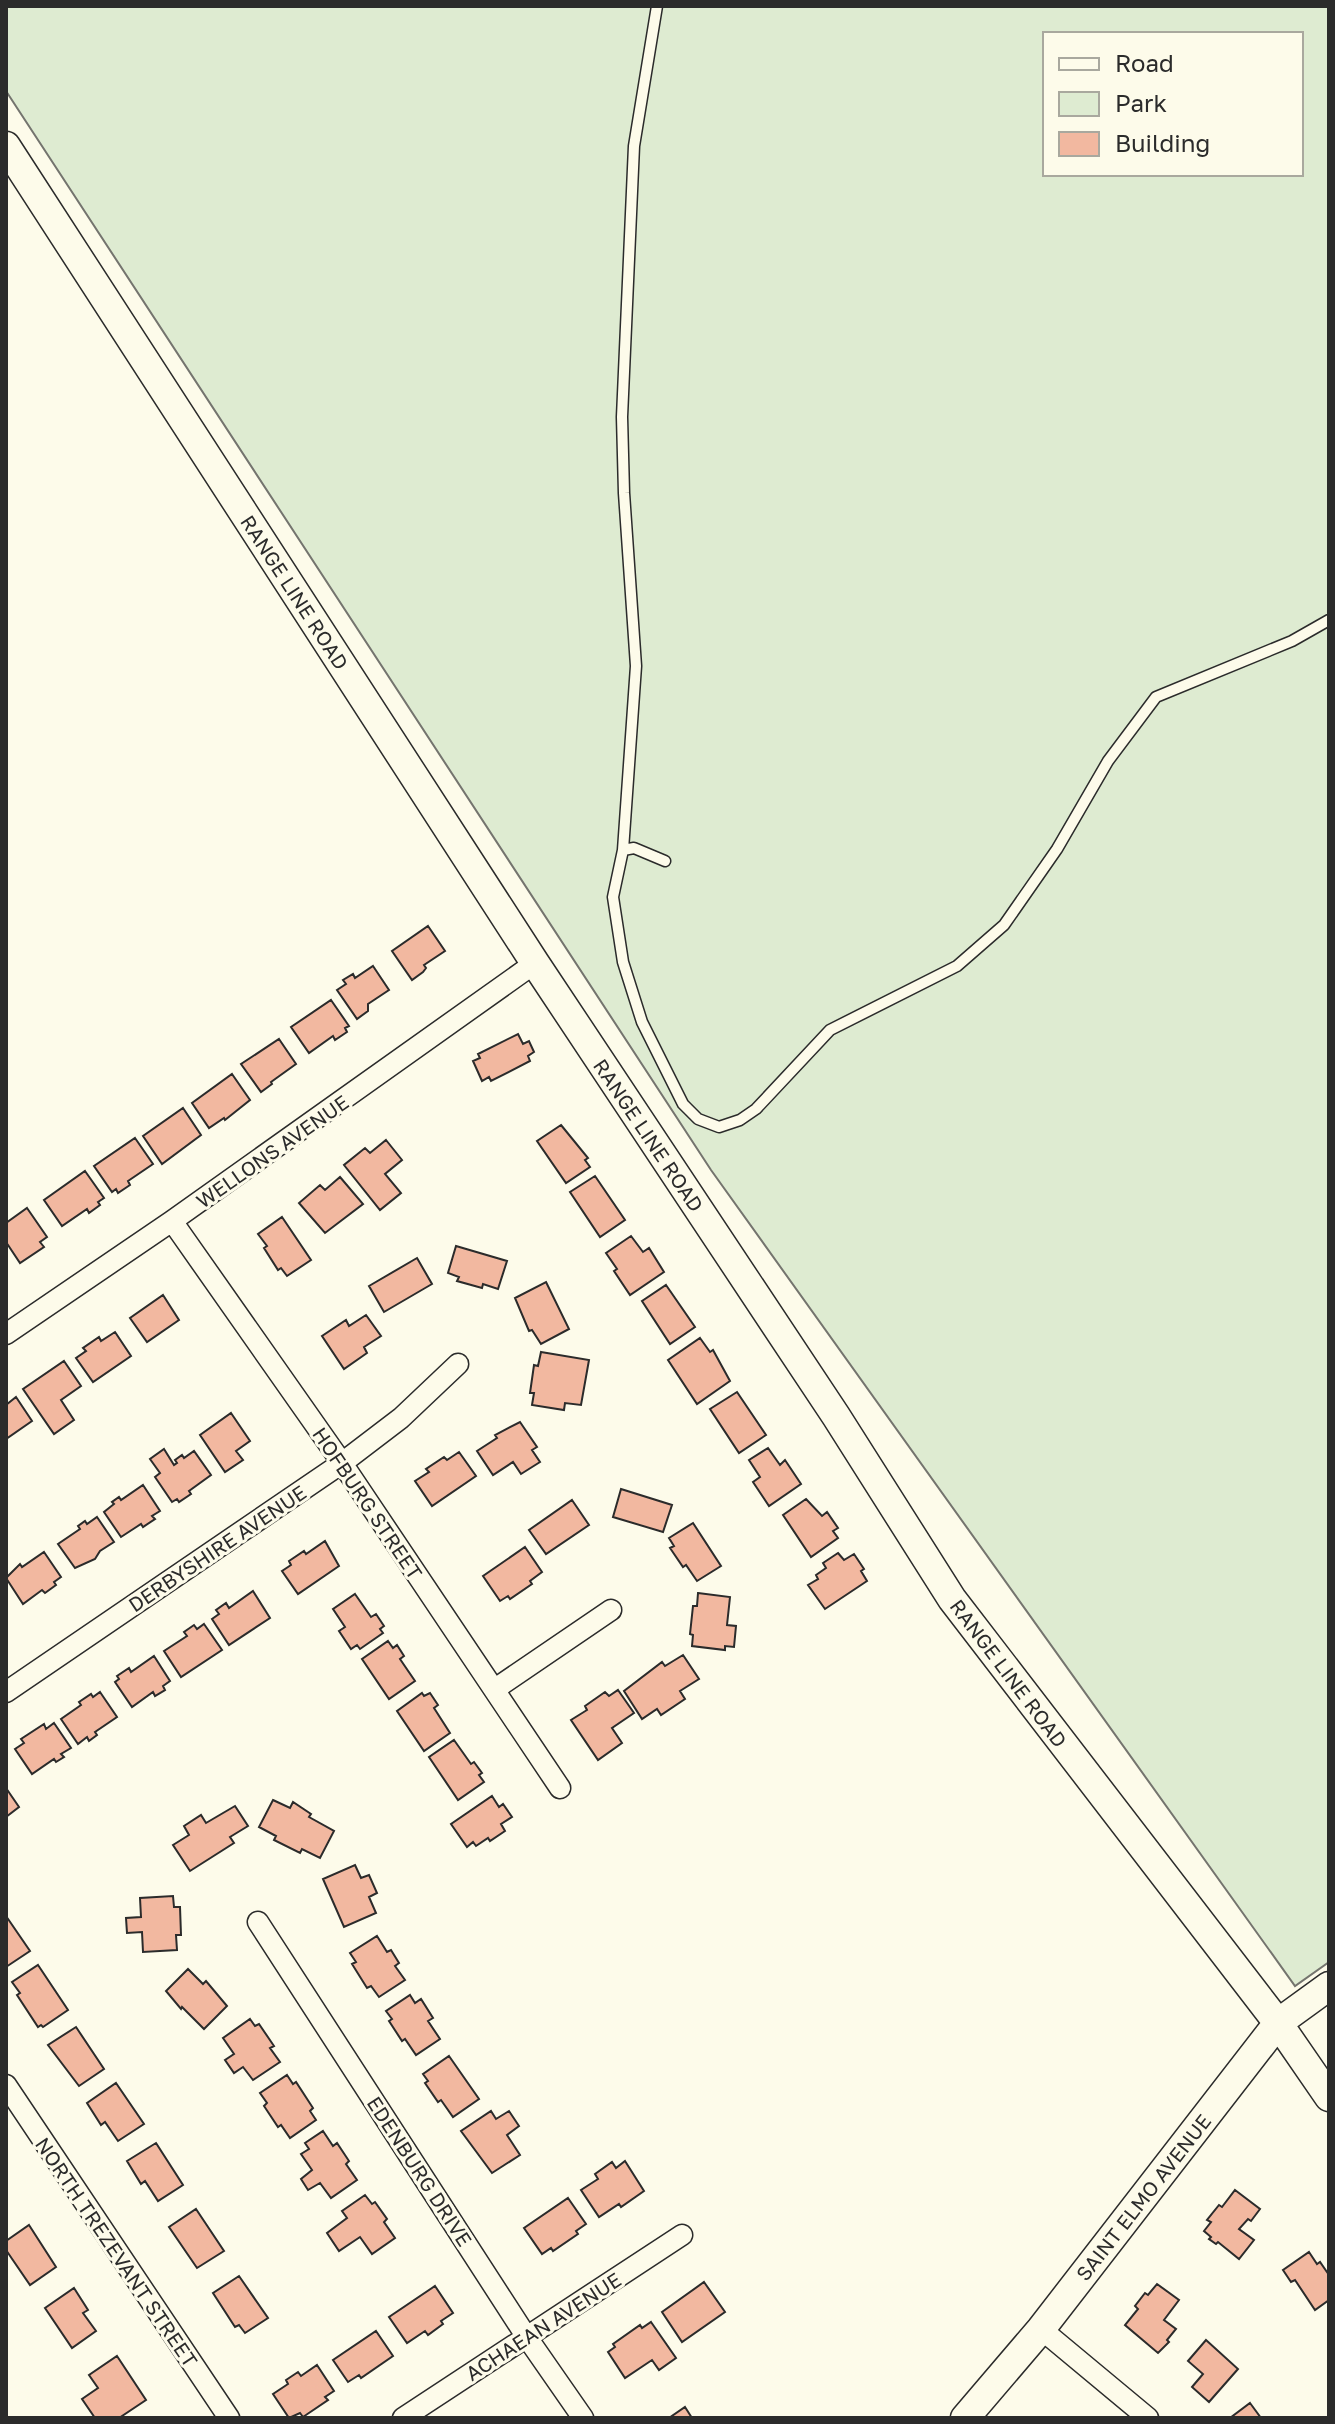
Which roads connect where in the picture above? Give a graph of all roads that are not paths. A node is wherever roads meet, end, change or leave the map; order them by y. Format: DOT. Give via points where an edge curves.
graph roads {
  1 [pos="657,6"];
  2 [pos="6,146"];
  3 [pos="1329,620"];
  4 [pos="623,850"];
  5 [pos="665,861"];
  6 [pos="535,963"];
  7 [pos="172,1221"];
  8 [pos="6,1334"];
  9 [pos="458,1364"];
  10 [pos="342,1463"];
  11 [pos="611,1610"];
  12 [pos="495,1689"];
  13 [pos="6,1692"];
  14 [pos="560,1788"];
  15 [pos="258,1922"];
  16 [pos="1329,1986"];
  17 [pos="1278,2023"];
  18 [pos="6,2085"];
  19 [pos="1329,2097"];
  20 [pos="682,2235"];
  21 [pos="1041,2329"];
  22 [pos="526,2336"];
  23 [pos="229,2418"];
  24 [pos="403,2418"];
  25 [pos="583,2418"];
  26 [pos="965,2418"];
  27 [pos="1148,2418"];
  1 -- 4 [label="lane" via="634,146 622,417 636,666"];
  2 -- 6 [label="street, RANGE LINE ROAD"];
  3 -- 4 [label="lane" via="1292,641 1156,697 1108,761 1057,849 1004,925 957,966 830,1030 756,1109 719,1127 698,1119 683,1104 642,1022 623,962 613,897"];
  4 -- 5 [label="lane" via="634,848"];
  6 -- 7 [label="street, WELLONS AVENUE"];
  6 -- 17 [label="street, RANGE LINE ROAD" via="952,1599"];
  7 -- 8 [label="street, WELLONS AVENUE"];
  7 -- 10 [label="street, HOFBURG STREET"];
  9 -- 10 [label="street, DERBYSHIRE AVENUE" via="401,1418"];
  10 -- 12 [label="street, HOFBURG STREET"];
  10 -- 13 [label="street, DERBYSHIRE AVENUE"];
  11 -- 12 [label="street"];
  12 -- 14 [label="street, HOFBURG STREET"];
  15 -- 22 [label="street, EDENBURG DRIVE"];
  16 -- 17 [label="street, SAINT ELMO AVENUE"];
  17 -- 19 [label="street, RANGE LINE ROAD"];
  17 -- 21 [label="street, SAINT ELMO AVENUE"];
  18 -- 23 [label="street, NORTH TREZEVANT STREET"];
  20 -- 22 [label="street, ACHAEAN AVENUE"];
  21 -- 26 [label="street, SAINT ELMO AVENUE"];
  21 -- 27 [label="street"];
  22 -- 24 [label="street, ACHAEAN AVENUE"];
  22 -- 25 [label="street, EDENBURG DRIVE"];
}
